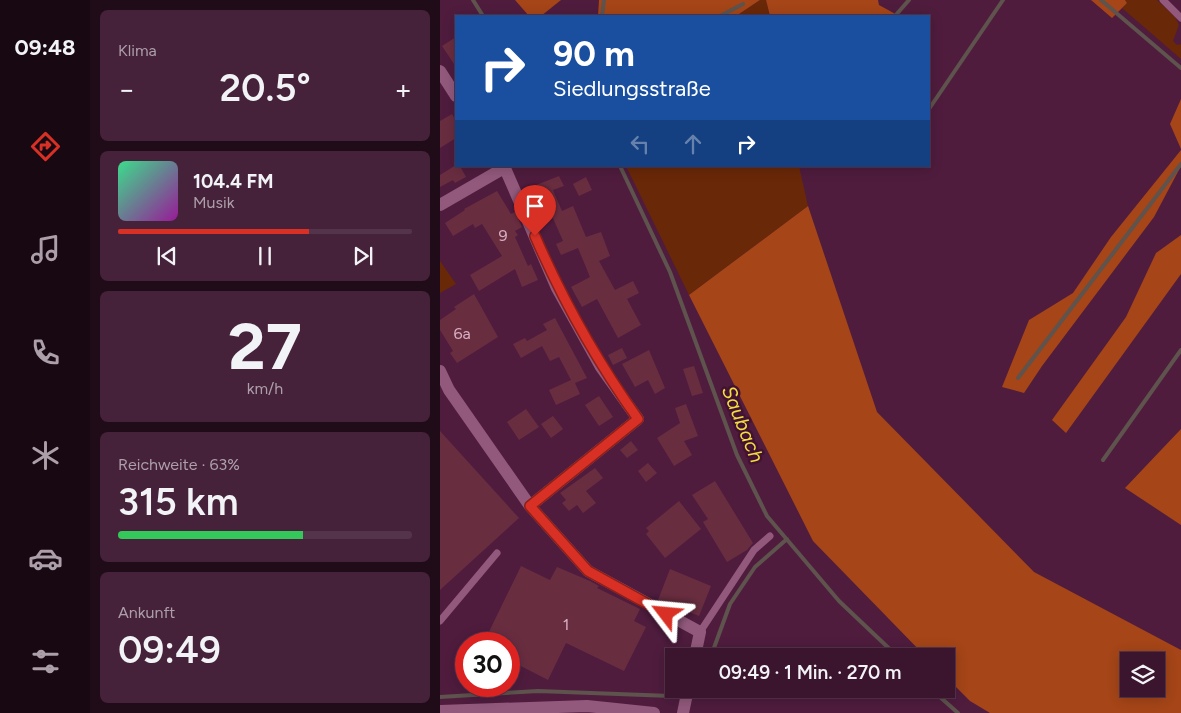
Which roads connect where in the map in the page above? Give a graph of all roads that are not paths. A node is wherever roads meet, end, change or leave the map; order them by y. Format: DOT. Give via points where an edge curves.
graph roads {
  1 [pos="1163,0"];
  2 [pos="1181,18"];
  3 [pos="440,71"];
  4 [pos="455,94"];
  5 [pos="504,167"];
  6 [pos="440,204"];
  7 [pos="440,372"];
  8 [pos="530,506"];
  9 [pos="770,536"];
  10 [pos="497,554"];
  11 [pos="440,622"];
  12 [pos="700,632"];
  13 [pos="697,648"];
  14 [pos="686,698"];
  15 [pos="542,709"];
  16 [pos="602,710"];
  17 [pos="440,711"];
  18 [pos="654,713"];
  19 [pos="683,713"];
  1 -- 2 [label="lane"];
  3 -- 4 [label="street"];
  5 -- 6 [label="street"];
  5 -- 8 [label="street" via="558,288 601,367 638,419"];
  7 -- 8 [label="street" via="449,390"];
  8 -- 12 [label="street" via="588,571"];
  9 -- 12 [label="lane" via="754,550"];
  10 -- 11 [label="lane"];
  12 -- 13 [label="street"];
  14 -- 19 [label="street"];
  15 -- 16 [label="street"];
  15 -- 17 [label="street"];
  16 -- 18 [label="street"];
}
